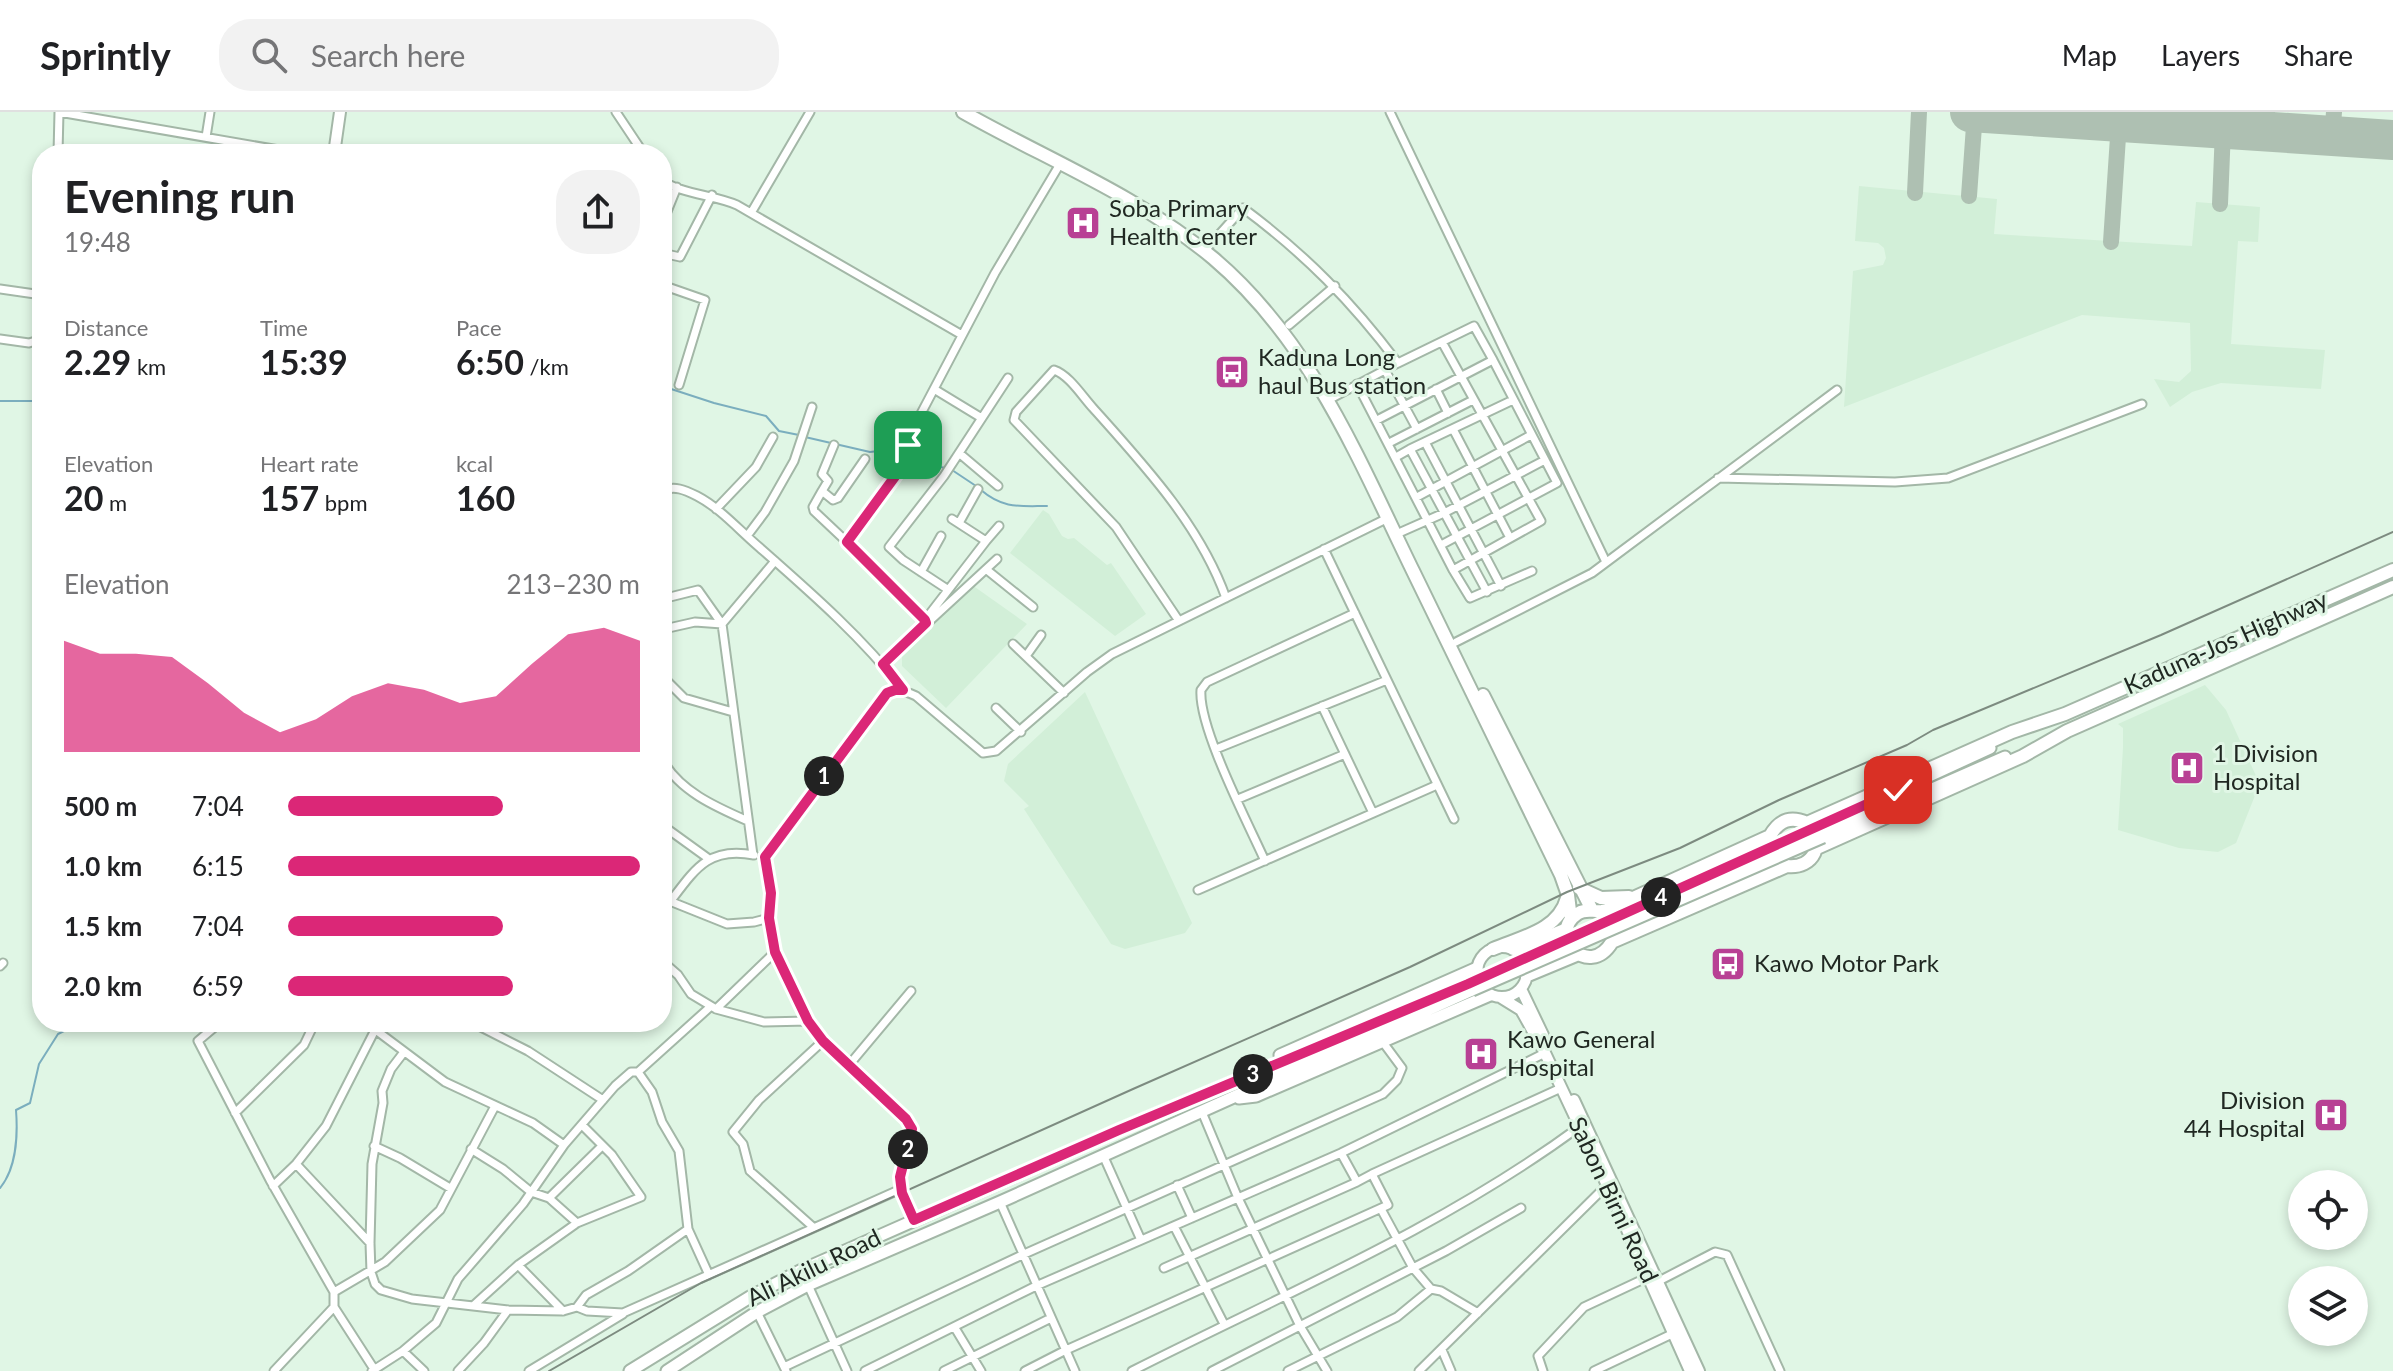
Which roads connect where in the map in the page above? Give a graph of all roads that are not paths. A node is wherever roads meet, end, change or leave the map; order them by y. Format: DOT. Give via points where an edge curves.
graph roads {
  1 [pos="59,112"];
  2 [pos="210,112"];
  3 [pos="340,112"];
  4 [pos="616,112"];
  5 [pos="810,112"];
  6 [pos="963,112"];
  7 [pos="975,112"];
  8 [pos="1390,112"];
  9 [pos="206,137"];
  10 [pos="58,144"];
  11 [pos="246,144"];
  12 [pos="335,144"];
  13 [pos="636,144"];
  14 [pos="1060,164"];
  15 [pos="672,185"];
  16 [pos="677,187"];
  17 [pos="712,195"];
  18 [pos="672,199"];
  19 [pos="751,213"];
  20 [pos="1208,247"];
  21 [pos="672,255"];
  22 [pos="1335,286"];
  23 [pos="672,288"];
  24 [pos="0,289"];
  25 [pos="32,294"];
  26 [pos="1289,325"];
  27 [pos="962,335"];
  28 [pos="0,339"];
  29 [pos="32,342"];
  30 [pos="1442,342"];
  31 [pos="1493,360"];
  32 [pos="1398,363"];
  33 [pos="1385,370"];
  34 [pos="1460,377"];
  35 [pos="1008,378"];
  36 [pos="1357,384"];
  37 [pos="679,385"];
  38 [pos="934,389"];
  39 [pos="1436,389"];
  40 [pos="1837,390"];
  41 [pos="1334,397"];
  42 [pos="1473,400"];
  43 [pos="1513,400"];
  44 [pos="2142,404"];
  45 [pos="1404,406"];
  46 [pos="812,407"];
  47 [pos="1444,415"];
  48 [pos="1482,415"];
  49 [pos="980,417"];
  50 [pos="1377,420"];
  51 [pos="1417,429"];
  52 [pos="1451,430"];
  53 [pos="1531,435"];
  54 [pos="773,437"];
  55 [pos="1425,442"];
  56 [pos="1389,443"];
  57 [pos="834,445"];
  58 [pos="1410,449"];
  59 [pos="1502,451"];
  60 [pos="959,453"];
  61 [pos="1396,457"];
  62 [pos="865,459"];
  63 [pos="1545,460"];
  64 [pos="1473,467"];
  65 [pos="1515,475"];
  66 [pos="1718,478"];
  67 [pos="1446,481"];
  68 [pos="998,486"];
  69 [pos="672,488"];
  70 [pos="978,489"];
  71 [pos="1431,489"];
  72 [pos="822,491"];
  73 [pos="1486,491"];
  74 [pos="1417,497"];
  75 [pos="1529,498"];
  76 [pos="1458,506"];
  77 [pos="716,509"];
  78 [pos="1444,513"];
  79 [pos="1498,514"];
  80 [pos="1388,518"];
  81 [pos="1429,520"];
  82 [pos="999,526"];
  83 [pos="1470,529"];
  84 [pos="1401,532"];
  85 [pos="747,536"];
  86 [pos="941,536"];
  87 [pos="1455,537"];
  88 [pos="1510,538"];
  89 [pos="986,541"];
  90 [pos="847,542"];
  91 [pos="1441,545"];
  92 [pos="1324,549"];
  93 [pos="1483,553"];
  94 [pos="997,559"];
  95 [pos="775,561"];
  96 [pos="1469,561"];
  97 [pos="1606,562"];
  98 [pos="987,570"];
  99 [pos="1453,570"];
  100 [pos="2393,570"];
  101 [pos="1532,571"];
  102 [pos="921,572"];
  103 [pos="1481,582"];
  104 [pos="1501,586"];
  105 [pos="2393,588"];
  106 [pos="947,589"];
  107 [pos="1466,590"];
  108 [pos="1487,592"];
  109 [pos="672,596"];
  110 [pos="1226,598"];
  111 [pos="1033,607"];
  112 [pos="1355,613"];
  113 [pos="925,621"];
  114 [pos="1179,621"];
  115 [pos="722,624"];
  116 [pos="672,627"];
  117 [pos="1041,635"];
  118 [pos="1456,642"];
  119 [pos="1013,644"];
  120 [pos="1026,656"];
  121 [pos="883,664"];
  122 [pos="1387,680"];
  123 [pos="672,686"];
  124 [pos="903,690"];
  125 [pos="1064,693"];
  126 [pos="1322,706"];
  127 [pos="996,708"];
  128 [pos="733,712"];
  129 [pos="2062,715"];
  130 [pos="2070,730"];
  131 [pos="1021,732"];
  132 [pos="1216,749"];
  133 [pos="1345,754"];
  134 [pos="672,774"];
  135 [pos="1437,785"];
  136 [pos="1238,799"];
  137 [pos="1373,813"];
  138 [pos="1454,819"];
  139 [pos="748,821"];
  140 [pos="672,833"];
  141 [pos="1816,834"];
  142 [pos="1770,836"];
  143 [pos="753,855"];
  144 [pos="765,857"];
  145 [pos="709,859"];
  146 [pos="1265,861"];
  147 [pos="1787,866"];
  148 [pos="1198,890"];
  149 [pos="1574,892"];
  150 [pos="672,894"];
  151 [pos="1637,897"];
  152 [pos="672,902"];
  153 [pos="1596,911"];
  154 [pos="769,918"];
  155 [pos="1569,923"];
  156 [pos="1612,942"];
  157 [pos="1493,949"];
  158 [pos="1513,950"];
  159 [pos="775,952"];
  160 [pos="1579,955"];
  161 [pos="1477,968"];
  162 [pos="672,970"];
  163 [pos="1538,973"];
  164 [pos="1526,977"];
  165 [pos="1470,987"];
  166 [pos="1521,989"];
  167 [pos="911,991"];
  168 [pos="1495,996"];
  169 [pos="713,1008"];
  170 [pos="1534,1017"];
  171 [pos="808,1021"];
  172 [pos="209,1032"];
  173 [pos="310,1032"];
  174 [pos="374,1032"];
  175 [pos="381,1032"];
  176 [pos="492,1032"];
  177 [pos="823,1041"];
  178 [pos="1382,1041"];
  179 [pos="404,1052"];
  180 [pos="1545,1053"];
  181 [pos="849,1065"];
  182 [pos="638,1072"];
  183 [pos="1224,1086"];
  184 [pos="1561,1088"];
  185 [pos="1230,1099"];
  186 [pos="603,1100"];
  187 [pos="495,1106"];
  188 [pos="1202,1112"];
  189 [pos="235,1113"];
  190 [pos="582,1125"];
  191 [pos="1579,1127"];
  192 [pos="564,1145"];
  193 [pos="374,1146"];
  194 [pos="602,1146"];
  195 [pos="471,1149"];
  196 [pos="1341,1153"];
  197 [pos="1103,1155"];
  198 [pos="296,1164"];
  199 [pos="1224,1165"];
  200 [pos="1372,1174"];
  201 [pos="1357,1182"];
  202 [pos="1177,1185"];
  203 [pos="1607,1185"];
  204 [pos="273,1186"];
  205 [pos="450,1188"];
  206 [pos="901,1189"];
  207 [pos="531,1192"];
  208 [pos="549,1198"];
  209 [pos="1238,1198"];
  210 [pos="1000,1202"];
  211 [pos="1521,1208"];
  212 [pos="1128,1209"];
  213 [pos="1381,1209"];
  214 [pos="1192,1218"];
  215 [pos="914,1220"];
  216 [pos="577,1223"];
  217 [pos="1174,1226"];
  218 [pos="813,1227"];
  219 [pos="688,1229"];
  220 [pos="1253,1229"];
  221 [pos="1141,1240"];
  222 [pos="1399,1240"];
  223 [pos="370,1243"];
  224 [pos="1022,1255"];
  225 [pos="1189,1257"];
  226 [pos="1268,1260"];
  227 [pos="518,1265"];
  228 [pos="1164,1268"];
  229 [pos="1413,1268"];
  230 [pos="371,1272"];
  231 [pos="709,1275"];
  232 [pos="1654,1279"];
  233 [pos="808,1285"];
  234 [pos="1036,1286"];
  235 [pos="1205,1288"];
  236 [pos="1431,1289"];
  237 [pos="334,1292"];
  238 [pos="1286,1294"];
  239 [pos="445,1303"];
  240 [pos="474,1305"];
  241 [pos="334,1307"];
  242 [pos="577,1307"];
  243 [pos="508,1310"];
  244 [pos="563,1311"];
  245 [pos="757,1312"];
  246 [pos="623,1313"];
  247 [pos="1478,1313"];
  248 [pos="1051,1318"];
  249 [pos="1224,1324"];
  250 [pos="1300,1326"];
  251 [pos="955,1328"];
  252 [pos="1674,1333"];
  253 [pos="834,1343"];
  254 [pos="1066,1350"];
  255 [pos="1442,1350"];
  256 [pos="403,1351"];
  257 [pos="971,1355"];
  258 [pos="1317,1356"];
  259 [pos="785,1369"];
  260 [pos="373,1370"];
  261 [pos="274,1371"];
  262 [pos="424,1371"];
  263 [pos="458,1371"];
  264 [pos="529,1371"];
  265 [pos="630,1371"];
  266 [pos="667,1371"];
  267 [pos="847,1371"];
  268 [pos="865,1371"];
  269 [pos="944,1371"];
  270 [pos="981,1371"];
  271 [pos="1025,1371"];
  272 [pos="1075,1371"];
  273 [pos="1132,1371"];
  274 [pos="1212,1371"];
  275 [pos="1288,1371"];
  276 [pos="1327,1371"];
  277 [pos="1419,1371"];
  278 [pos="1451,1371"];
  279 [pos="1543,1371"];
  280 [pos="1594,1371"];
  281 [pos="1690,1371"];
  282 [pos="1699,1371"];
  283 [pos="1780,1371"];
  1 -- 9 [label="street"];
  1 -- 10 [label="street"];
  2 -- 9 [label="street"];
  3 -- 12 [label="street"];
  4 -- 13 [label="street"];
  5 -- 19 [label="street"];
  6 -- 14 [label="highway"];
  7 -- 20 [label="highway" via="1146,205"];
  8 -- 97 [label="street"];
  9 -- 11 [label="street"];
  14 -- 27 [label="street"];
  14 -- 80 [label="highway" via="1191,241 1268,311 1319,384"];
  15 -- 16 [label="street"];
  16 -- 17 [label="street"];
  16 -- 18 [label="street"];
  17 -- 19 [label="street"];
  17 -- 21 [label="street" via="680,257"];
  19 -- 27 [label="street"];
  20 -- 22 [label="street" via="1243,208"];
  20 -- 26 [label="highway"];
  22 -- 26 [label="street"];
  22 -- 32 [label="street"];
  23 -- 37 [label="street" via="705,300"];
  24 -- 25 [label="street"];
  26 -- 41 [label="highway"];
  27 -- 38 [label="street"];
  28 -- 29 [label="street"];
  30 -- 31 [label="street" via="1474,326"];
  30 -- 32 [label="street"];
  30 -- 34 [label="street"];
  31 -- 34 [label="street"];
  31 -- 43 [label="street"];
  32 -- 33 [label="street"];
  33 -- 36 [label="street"];
  33 -- 45 [label="street"];
  34 -- 39 [label="street"];
  34 -- 42 [label="street"];
  35 -- 49 [label="street"];
  36 -- 41 [label="street"];
  36 -- 50 [label="street"];
  38 -- 49 [label="street"];
  38 -- 90 [label="street" via="892,483"];
  39 -- 45 [label="street"];
  39 -- 47 [label="street"];
  40 -- 66 [label="street"];
  41 -- 84 [label="highway"];
  42 -- 47 [label="street"];
  42 -- 48 [label="street"];
  43 -- 48 [label="street"];
  43 -- 53 [label="street"];
  44 -- 66 [label="street" via="1948,478"];
  45 -- 50 [label="street"];
  45 -- 51 [label="street"];
  46 -- 85 [label="street" via="794,461"];
  47 -- 51 [label="street"];
  47 -- 52 [label="street"];
  48 -- 52 [label="street"];
  48 -- 59 [label="street"];
  49 -- 60 [label="street"];
  50 -- 56 [label="street"];
  51 -- 56 [label="street"];
  52 -- 55 [label="street"];
  52 -- 64 [label="street"];
  53 -- 59 [label="street"];
  53 -- 63 [label="street"];
  54 -- 77 [label="street" via="756,467"];
  55 -- 58 [label="street"];
  55 -- 67 [label="street"];
  56 -- 61 [label="street"];
  57 -- 72 [label="street" via="822,474 828,480"];
  58 -- 61 [label="street"];
  58 -- 71 [label="street"];
  59 -- 64 [label="street"];
  59 -- 65 [label="street"];
  60 -- 68 [label="street"];
  60 -- 102 [label="street" via="889,547"];
  61 -- 74 [label="street"];
  62 -- 72 [label="street" via="835,500"];
  63 -- 65 [label="street"];
  63 -- 75 [label="street" via="1557,483"];
  64 -- 67 [label="street"];
  64 -- 73 [label="street"];
  65 -- 73 [label="street"];
  65 -- 75 [label="street"];
  66 -- 97 [label="street"];
  67 -- 71 [label="street"];
  67 -- 76 [label="street"];
  69 -- 77 [label="street"];
  70 -- 89 [label="street" via="956,521"];
  71 -- 74 [label="street"];
  71 -- 78 [label="street"];
  72 -- 90 [label="street" via="814,511"];
  73 -- 76 [label="street"];
  73 -- 79 [label="street"];
  74 -- 81 [label="street"];
  75 -- 79 [label="street"];
  75 -- 88 [label="street" via="1541,521"];
  76 -- 78 [label="street"];
  76 -- 83 [label="street"];
  77 -- 85 [label="street"];
  78 -- 81 [label="street"];
  78 -- 87 [label="street"];
  79 -- 83 [label="street"];
  79 -- 88 [label="street"];
  80 -- 92 [label="street"];
  80 -- 149 [label="highway" via="1561,875"];
  81 -- 84 [label="street"];
  81 -- 91 [label="street"];
  82 -- 89 [label="street"];
  83 -- 87 [label="street"];
  83 -- 93 [label="street"];
  84 -- 118 [label="highway"];
  85 -- 95 [label="street"];
  86 -- 102 [label="street"];
  87 -- 91 [label="street"];
  87 -- 96 [label="street"];
  88 -- 93 [label="street"];
  89 -- 106 [label="street"];
  90 -- 113 [label="street"];
  91 -- 99 [label="street"];
  92 -- 110 [label="street"];
  92 -- 112 [label="street"];
  93 -- 96 [label="street"];
  93 -- 104 [label="street"];
  94 -- 98 [label="street"];
  95 -- 115 [label="street"];
  95 -- 121 [label="street"];
  96 -- 99 [label="street"];
  96 -- 103 [label="street"];
  97 -- 118 [label="street"];
  98 -- 111 [label="street"];
  98 -- 113 [label="street"];
  99 -- 107 [label="street"];
  100 -- 129 [label="highway, Kaduna-Jos Highway"];
  101 -- 104 [label="street"];
  102 -- 106 [label="street"];
  103 -- 107 [label="street"];
  103 -- 108 [label="street"];
  104 -- 108 [label="street"];
  105 -- 130 [label="highway, Kaduna-Jos Highway"];
  106 -- 113 [label="street"];
  107 -- 108 [label="street" via="1473,598"];
  109 -- 115 [label="street" via="698,590"];
  110 -- 114 [label="street"];
  110 -- 114 [label="street" via="1161,487 1070,382 1051,371 1014,420 1116,527"];
  112 -- 122 [label="street"];
  112 -- 132 [label="street" via="1207,682 1200,699"];
  113 -- 121 [label="street"];
  114 -- 125 [label="street" via="1112,654"];
  115 -- 116 [label="street"];
  115 -- 128 [label="street"];
  117 -- 120 [label="street"];
  118 -- 149 [label="highway"];
  119 -- 120 [label="street"];
  120 -- 125 [label="street"];
  121 -- 124 [label="street"];
  122 -- 126 [label="street"];
  122 -- 135 [label="street"];
  123 -- 128 [label="street" via="684,698"];
  124 -- 131 [label="street" via="983,753 996,751"];
  124 -- 144 [label="street" via="887,693"];
  125 -- 131 [label="street"];
  126 -- 132 [label="street"];
  126 -- 133 [label="street"];
  127 -- 131 [label="street"];
  128 -- 139 [label="street"];
  129 -- 130 [label="highway"];
  129 -- 141 [label="highway, Kaduna-Jos Highway" via="2012,732"];
  130 -- 141 [label="highway, Kaduna-Jos Highway" via="2023,756"];
  132 -- 136 [label="street"];
  133 -- 136 [label="street"];
  133 -- 137 [label="street"];
  134 -- 139 [label="street" via="708,802"];
  135 -- 137 [label="street"];
  135 -- 138 [label="street"];
  136 -- 146 [label="street"];
  137 -- 146 [label="street"];
  139 -- 143 [label="street"];
  140 -- 145 [label="street"];
  141 -- 142 [label="highway" via="1790,819"];
  141 -- 147 [label="highway" via="1811,859"];
  141 -- 165 [label="main road, Ali Akilu Road, bridge"];
  142 -- 147 [label="highway" via="1773,854"];
  142 -- 151 [label="highway"];
  143 -- 144 [label="street"];
  143 -- 145 [label="street" via="716,854"];
  144 -- 154 [label="street"];
  145 -- 150 [label="street"];
  146 -- 148 [label="street"];
  147 -- 156 [label="highway"];
  149 -- 151 [label="highway"];
  149 -- 153 [label="highway"];
  149 -- 155 [label="highway"];
  149 -- 157 [label="highway" via="1557,920"];
  151 -- 153 [label="highway"];
  152 -- 154 [label="street" via="727,924"];
  153 -- 155 [label="highway" via="1583,911"];
  153 -- 156 [label="highway" via="1612,924"];
  154 -- 159 [label="street"];
  155 -- 158 [label="street"];
  155 -- 160 [label="highway" via="1568,943"];
  156 -- 160 [label="highway" via="1599,956"];
  157 -- 158 [label="street"];
  157 -- 161 [label="street"];
  158 -- 164 [label="street" via="1526,966"];
  159 -- 169 [label="street"];
  159 -- 171 [label="street"];
  160 -- 163 [label="street"];
  161 -- 168 [label="street" via="1482,988"];
  161 -- 183 [label="main road" via="1243,1072"];
  162 -- 169 [label="street" via="691,994"];
  163 -- 164 [label="street"];
  163 -- 170 [label="street" via="1530,982"];
  164 -- 166 [label="street"];
  165 -- 183 [label="main road, Ali Akilu Road"];
  165 -- 185 [label="main road, Ali Akilu Road"];
  166 -- 168 [label="street"];
  166 -- 170 [label="street, Sabon Birni Road"];
  167 -- 181 [label="street"];
  168 -- 178 [label="main road"];
  168 -- 180 [label="street, Sabon Birni Road" via="1521,1010"];
  169 -- 171 [label="street" via="764,1022"];
  169 -- 182 [label="street"];
  170 -- 232 [label="street, Sabon Birni Road"];
  171 -- 177 [label="street"];
  172 -- 189 [label="street" via="198,1041"];
  173 -- 189 [label="street" via="304,1045"];
  174 -- 198 [label="street" via="326,1126"];
  175 -- 179 [label="street"];
  176 -- 186 [label="street"];
  177 -- 181 [label="street"];
  177 -- 218 [label="street" via="759,1100 733,1132 743,1144 750,1171"];
  178 -- 185 [label="main road" via="1256,1096"];
  178 -- 199 [label="street" via="1402,1068 1383,1094"];
  179 -- 187 [label="street" via="445,1082"];
  179 -- 193 [label="street" via="382,1091"];
  180 -- 184 [label="street, Sabon Birni Road"];
  180 -- 196 [label="street"];
  181 -- 206 [label="street" via="912,1129"];
  182 -- 186 [label="street" via="629,1073"];
  182 -- 219 [label="street" via="679,1151"];
  183 -- 215 [label="main road, Ali Akilu Road"];
  184 -- 191 [label="street, Sabon Birni Road"];
  184 -- 200 [label="street"];
  185 -- 188 [label="main road, Ali Akilu Road"];
  186 -- 190 [label="street"];
  187 -- 192 [label="street"];
  187 -- 195 [label="street"];
  188 -- 197 [label="main road, Ali Akilu Road"];
  188 -- 199 [label="street"];
  189 -- 204 [label="street"];
  190 -- 192 [label="street"];
  190 -- 194 [label="street"];
  191 -- 203 [label="street, Sabon Birni Road"];
  191 -- 222 [label="street" via="1534,1160"];
  192 -- 207 [label="street"];
  193 -- 205 [label="street"];
  193 -- 223 [label="street"];
  194 -- 208 [label="street"];
  194 -- 216 [label="street" via="641,1197"];
  195 -- 205 [label="street"];
  195 -- 207 [label="street"];
  196 -- 201 [label="street"];
  196 -- 209 [label="street"];
  197 -- 210 [label="main road, Ali Akilu Road"];
  197 -- 212 [label="street"];
  198 -- 204 [label="street"];
  198 -- 223 [label="street"];
  199 -- 202 [label="street"];
  199 -- 209 [label="street"];
  200 -- 201 [label="street"];
  200 -- 213 [label="street" via="1388,1205"];
  201 -- 220 [label="street"];
  202 -- 212 [label="street"];
  202 -- 214 [label="street"];
  203 -- 232 [label="street, Sabon Birni Road"];
  203 -- 247 [label="street"];
  204 -- 237 [label="street"];
  205 -- 230 [label="street" via="440,1210"];
  206 -- 215 [label="street"];
  206 -- 218 [label="street"];
  207 -- 208 [label="street"];
  207 -- 239 [label="street" via="458,1279"];
  208 -- 216 [label="street"];
  209 -- 214 [label="street"];
  209 -- 220 [label="street"];
  210 -- 224 [label="street"];
  210 -- 233 [label="main road, Ali Akilu Road"];
  211 -- 229 [label="street"];
  212 -- 221 [label="street"];
  212 -- 224 [label="street"];
  213 -- 222 [label="street"];
  213 -- 226 [label="street"];
  214 -- 217 [label="street"];
  215 -- 265 [label="main road, Ali Akilu Road" via="750,1297"];
  216 -- 227 [label="street"];
  217 -- 221 [label="street"];
  217 -- 225 [label="street"];
  218 -- 231 [label="street"];
  219 -- 231 [label="street"];
  219 -- 242 [label="street" via="586,1295"];
  220 -- 225 [label="street"];
  220 -- 226 [label="street"];
  221 -- 234 [label="street"];
  222 -- 229 [label="street"];
  222 -- 238 [label="street"];
  223 -- 230 [label="street"];
  224 -- 234 [label="street"];
  224 -- 253 [label="street"];
  225 -- 228 [label="street"];
  225 -- 235 [label="street"];
  226 -- 235 [label="street"];
  226 -- 238 [label="street"];
  227 -- 240 [label="street"];
  227 -- 244 [label="street"];
  229 -- 236 [label="street"];
  229 -- 250 [label="street"];
  230 -- 237 [label="street"];
  230 -- 239 [label="street" via="381,1290"];
  231 -- 246 [label="street"];
  232 -- 252 [label="street, Sabon Birni Road"];
  232 -- 279 [label="street" via="1584,1307 1538,1356"];
  232 -- 282 [label="street, Sabon Birni Road"];
  232 -- 283 [label="street" via="1715,1252 1727,1255"];
  233 -- 245 [label="main road, Ali Akilu Road"];
  233 -- 253 [label="street"];
  234 -- 248 [label="street"];
  234 -- 251 [label="street"];
  235 -- 249 [label="street"];
  235 -- 254 [label="street"];
  236 -- 247 [label="street"];
  236 -- 258 [label="street" via="1397,1317"];
  237 -- 241 [label="street"];
  238 -- 249 [label="street"];
  238 -- 250 [label="street"];
  239 -- 240 [label="street"];
  239 -- 256 [label="street" via="436,1323"];
  240 -- 243 [label="street"];
  241 -- 260 [label="street"];
  241 -- 261 [label="street"];
  242 -- 244 [label="street"];
  242 -- 246 [label="street"];
  243 -- 244 [label="street"];
  243 -- 263 [label="street"];
  245 -- 259 [label="street"];
  245 -- 266 [label="main road, Ali Akilu Road"];
  246 -- 264 [label="street"];
  247 -- 255 [label="street"];
  248 -- 254 [label="street"];
  248 -- 257 [label="street"];
  249 -- 273 [label="street"];
  250 -- 258 [label="street"];
  250 -- 274 [label="street"];
  251 -- 257 [label="street"];
  251 -- 268 [label="street"];
  252 -- 280 [label="street"];
  252 -- 281 [label="street, Sabon Birni Road"];
  253 -- 259 [label="street"];
  253 -- 267 [label="street"];
  254 -- 271 [label="street"];
  254 -- 272 [label="street"];
  255 -- 277 [label="street"];
  255 -- 278 [label="street"];
  256 -- 260 [label="street"];
  256 -- 262 [label="street"];
  257 -- 269 [label="street"];
  257 -- 270 [label="street"];
  258 -- 275 [label="street"];
  258 -- 276 [label="street"];
}
